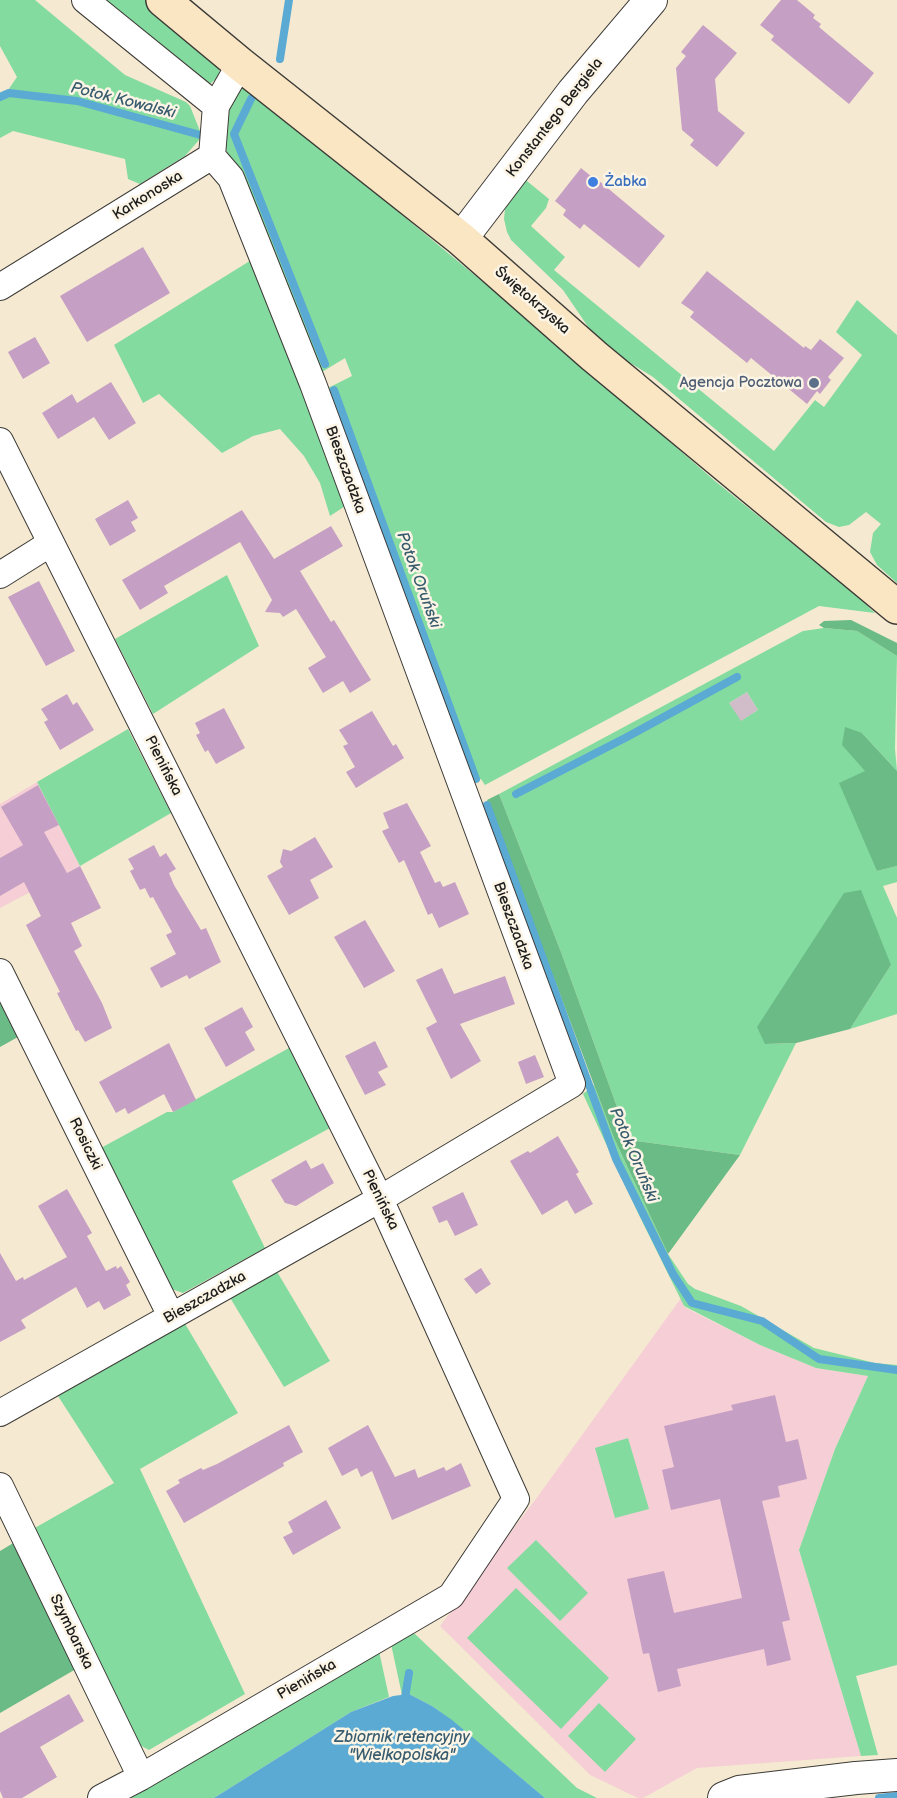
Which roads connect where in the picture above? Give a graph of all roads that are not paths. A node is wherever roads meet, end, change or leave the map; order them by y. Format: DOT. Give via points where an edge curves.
graph roads {
  1 [pos="85,0"];
  2 [pos="164,0"];
  3 [pos="651,0"];
  4 [pos="240,64"];
  5 [pos="216,106"];
  6 [pos="212,156"];
  7 [pos="461,239"];
  8 [pos="0,287"];
  9 [pos="0,441"];
  10 [pos="51,543"];
  11 [pos="0,575"];
  12 [pos="897,607"];
  13 [pos="0,972"];
  14 [pos="380,1199"];
  15 [pos="171,1316"];
  16 [pos="0,1413"];
  17 [pos="0,1486"];
  18 [pos="897,1775"];
  19 [pos="141,1777"];
  20 [pos="101,1798"];
  21 [pos="724,1798"];
  1 -- 5 [label="street"];
  2 -- 4 [label="main road, Świętokrzyska"];
  3 -- 7 [label="street, Konstantego Bergiela" via="573,92"];
  4 -- 5 [label="street"];
  4 -- 7 [label="main road, Świętokrzyska"];
  5 -- 6 [label="street"];
  6 -- 8 [label="street, Karkonoska"];
  6 -- 14 [label="street, Bieszczadzka" via="231,178 313,384 572,1084"];
  7 -- 12 [label="main road, Świętokrzyska" via="594,356"];
  9 -- 10 [label="street, Pienińska"];
  10 -- 11 [label="street"];
  10 -- 14 [label="street, Pienińska"];
  13 -- 15 [label="street, Rosiczki"];
  14 -- 15 [label="street, Bieszczadzka"];
  14 -- 19 [label="street, Pienińska" via="516,1499 451,1596"];
  15 -- 16 [label="street, Bieszczadzka"];
  17 -- 19 [label="street, Szymbarska"];
  18 -- 21 [label="street" via="740,1792"];
  19 -- 20 [label="street, Pienińska"];
}
